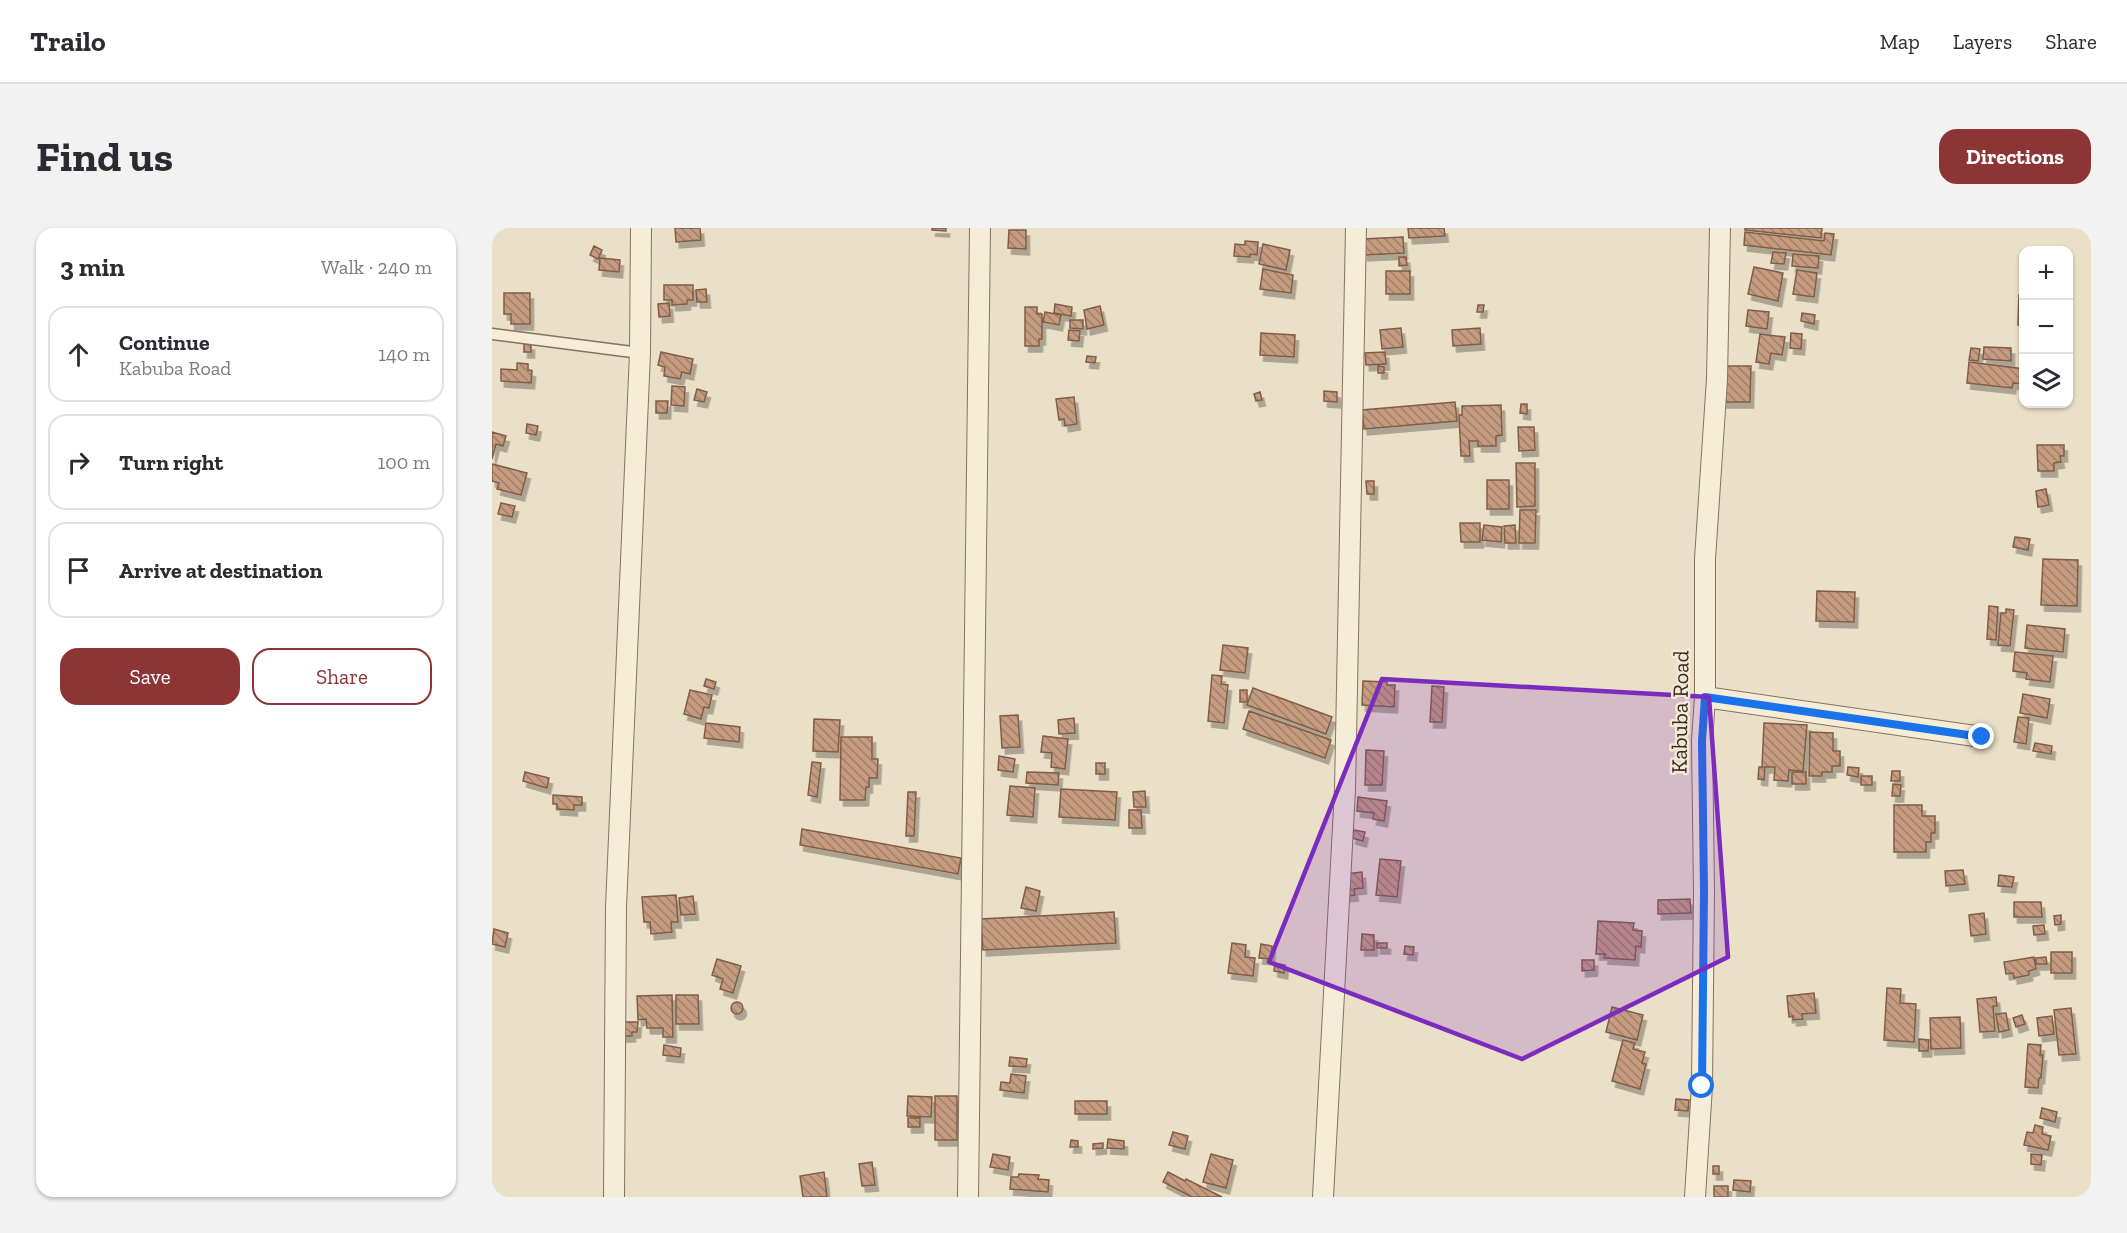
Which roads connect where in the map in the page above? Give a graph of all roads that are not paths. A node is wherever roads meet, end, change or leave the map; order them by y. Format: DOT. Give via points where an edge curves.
graph roads {
  1 [pos="641,228"];
  2 [pos="980,228"];
  3 [pos="1356,228"];
  4 [pos="1720,228"];
  5 [pos="492,334"];
  6 [pos="640,353"];
  7 [pos="1705,697"];
  8 [pos="1982,737"];
  9 [pos="614,1197"];
  10 [pos="968,1197"];
  11 [pos="1323,1197"];
  12 [pos="1695,1197"];
  1 -- 6 [label="street"];
  2 -- 10 [label="street"];
  3 -- 11 [label="street" via="1345,790"];
  4 -- 7 [label="street, Kabuba Road" via="1717,379 1705,559"];
  5 -- 6 [label="lane"];
  6 -- 9 [label="street" via="616,907"];
  7 -- 8 [label="street"];
  7 -- 12 [label="street, Kabuba Road" via="1702,1086"];
}
